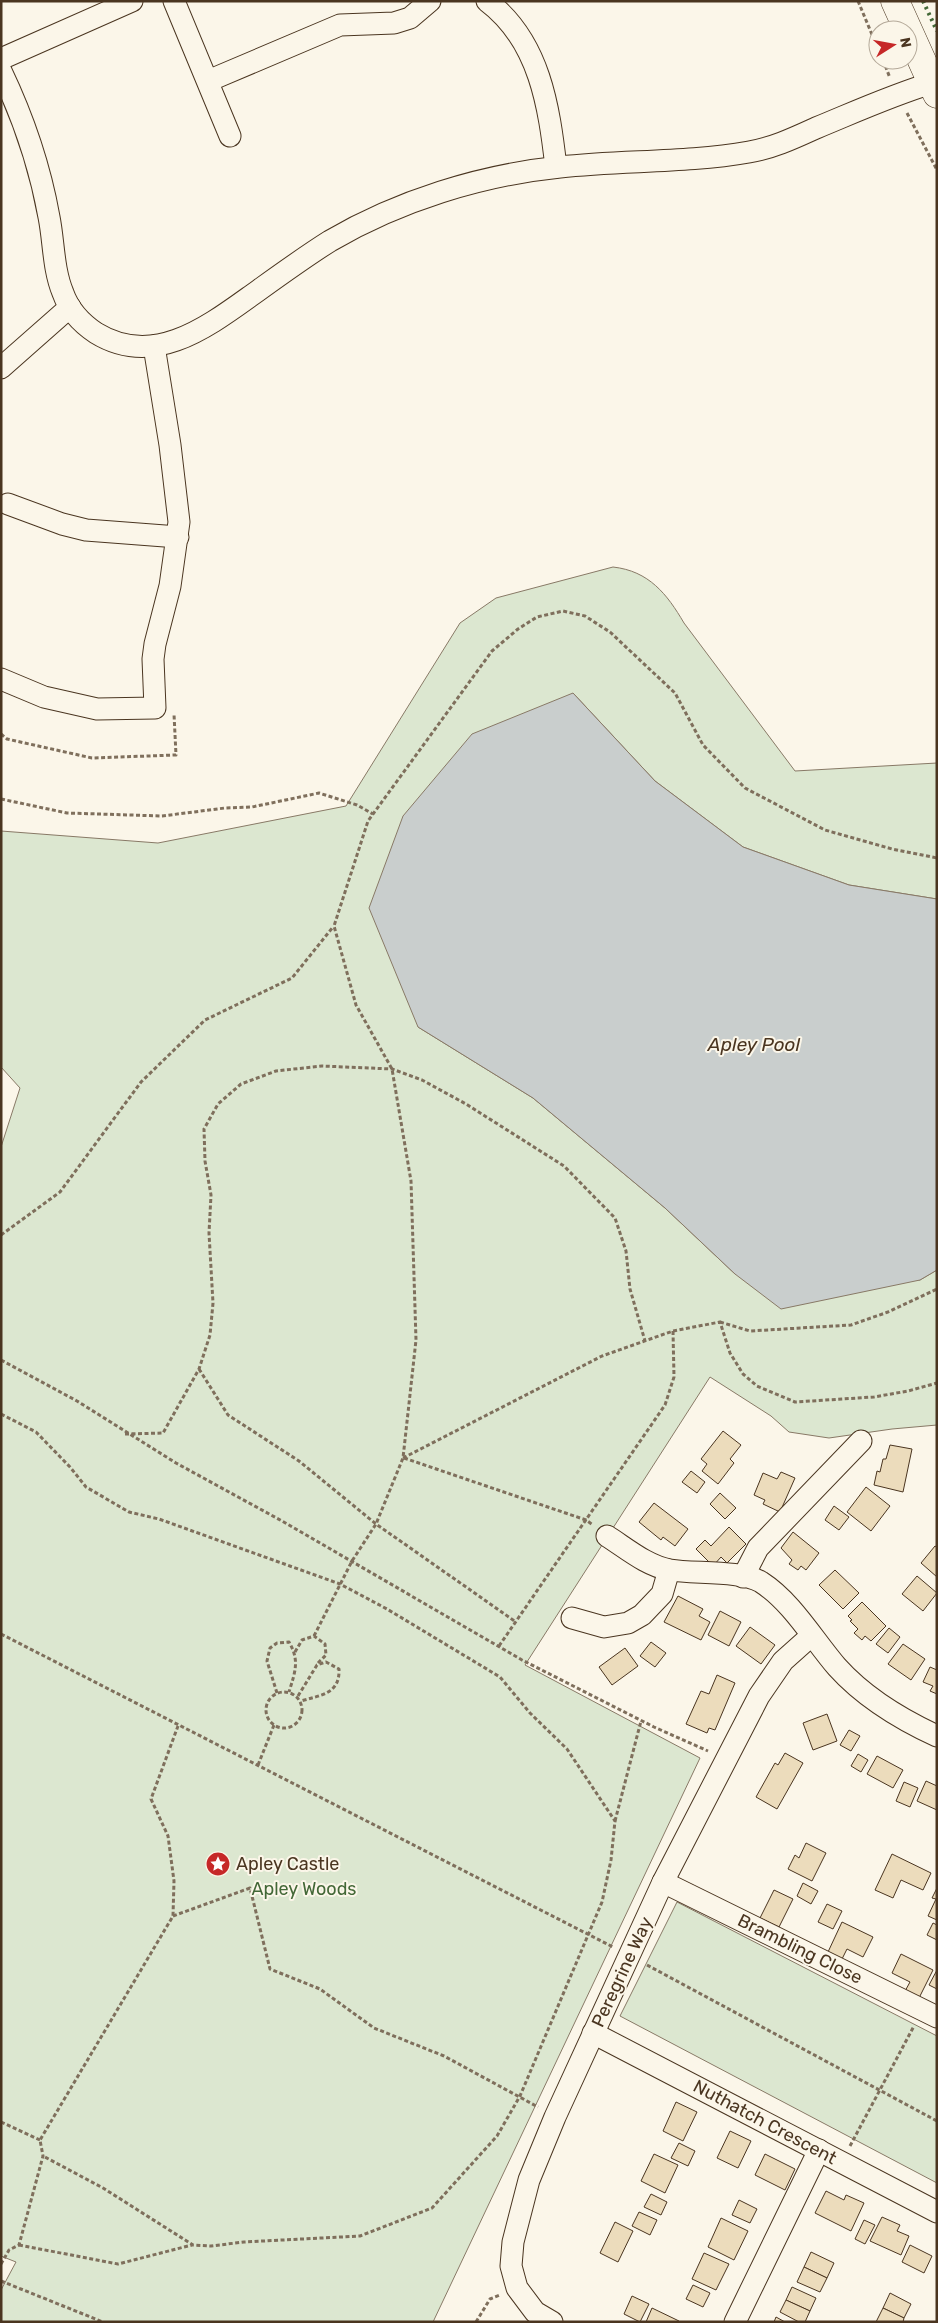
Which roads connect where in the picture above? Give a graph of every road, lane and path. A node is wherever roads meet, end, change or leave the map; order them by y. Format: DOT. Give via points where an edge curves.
graph roads {
  1 [pos="132,1"];
  2 [pos="174,1"];
  3 [pos="430,1"];
  4 [pos="487,1"];
  5 [pos="858,1"];
  6 [pos="895,1"];
  7 [pos="868,25"];
  8 [pos="1,59"];
  9 [pos="887,70"];
  10 [pos="1,71"];
  11 [pos="208,81"];
  12 [pos="934,88"];
  13 [pos="897,93"];
  14 [pos="230,136"];
  15 [pos="556,167"];
  16 [pos="937,170"];
  17 [pos="70,307"];
  18 [pos="154,346"];
  19 [pos="1,368"];
  20 [pos="8,504"];
  21 [pos="178,537"];
  22 [pos="1,679"];
  23 [pos="174,708"];
  24 [pos="1,734"];
  25 [pos="1,799"];
  26 [pos="373,814"];
  27 [pos="937,858"];
  28 [pos="334,926"];
  29 [pos="392,1069"];
  30 [pos="1,1235"];
  31 [pos="937,1289"];
  32 [pos="720,1322"];
  33 [pos="673,1331"];
  34 [pos="645,1341"];
  35 [pos="1,1360"];
  36 [pos="199,1369"];
  37 [pos="937,1383"];
  38 [pos="1,1414"];
  39 [pos="125,1434"];
  40 [pos="861,1441"];
  41 [pos="403,1458"];
  42 [pos="586,1520"];
  43 [pos="376,1524"];
  44 [pos="607,1536"];
  45 [pos="352,1561"];
  46 [pos="669,1570"];
  47 [pos="743,1577"];
  48 [pos="340,1584"];
  49 [pos="572,1618"];
  50 [pos="516,1622"];
  51 [pos="1,1634"];
  52 [pos="314,1636"];
  53 [pos="811,1636"];
  54 [pos="499,1646"];
  55 [pos="295,1652"];
  56 [pos="317,1665"];
  57 [pos="289,1692"];
  58 [pos="277,1693"];
  59 [pos="298,1696"];
  60 [pos="301,1701"];
  61 [pos="641,1721"];
  62 [pos="178,1726"];
  63 [pos="274,1726"];
  64 [pos="937,1736"];
  65 [pos="727,1760"];
  66 [pos="258,1765"];
  67 [pos="615,1821"];
  68 [pos="663,1882"];
  69 [pos="173,1916"];
  70 [pos="588,1934"];
  71 [pos="629,1955"];
  72 [pos="930,2013"];
  73 [pos="593,2032"];
  74 [pos="520,2096"];
  75 [pos="555,2118"];
  76 [pos="937,2121"];
  77 [pos="1,2122"];
  78 [pos="40,2140"];
  79 [pos="819,2150"];
  80 [pos="42,2156"];
  81 [pos="841,2162"];
  82 [pos="937,2212"];
  83 [pos="19,2245"];
  84 [pos="193,2245"];
  85 [pos="2,2263"];
  86 [pos="1,2281"];
  87 [pos="516,2288"];
  88 [pos="103,2322"];
  89 [pos="476,2322"];
  90 [pos="552,2322"];
  91 [pos="735,2322"];
  1 -- 8 [label="street"];
  2 -- 11 [label="street"];
  3 -- 11 [label="street" via="410,18 394,23 340,25"];
  4 -- 15 [label="street" via="513,29 540,77 551,120"];
  5 -- 7 [label="path"];
  6 -- 12 [label="main road"];
  9 -- 13 [label="path"];
  10 -- 17 [label="street" via="18,108 35,160 49,215 57,274"];
  11 -- 14 [label="street"];
  12 -- 13 [label="street"];
  13 -- 15 [label="street" via="789,140 750,152 685,160"];
  13 -- 16 [label="path"];
  15 -- 18 [label="street" via="468,185 378,217 305,257 202,330"];
  17 -- 18 [label="street" via="83,324 120,345"];
  17 -- 19 [label="street"];
  18 -- 21 [label="street" via="178,508"];
  20 -- 21 [label="street" via="86,530"];
  21 -- 22 [label="street" via="155,644 155,708 97,709 44,697"];
  23 -- 24 [label="path" via="176,755 92,758 6,739"];
  25 -- 26 [label="path" via="67,813 162,816 252,807 319,793"];
  26 -- 27 [label="path" via="492,651 537,617 563,611 585,616 610,632 675,693 703,745 745,788 824,830"];
  26 -- 28 [label="path"];
  28 -- 29 [label="path" via="356,1004"];
  28 -- 30 [label="path" via="292,978 204,1020 141,1082 60,1192"];
  29 -- 34 [label="path" via="422,1080 542,1151 564,1166 615,1218 626,1251 630,1289"];
  29 -- 36 [label="path" via="322,1066 276,1070 241,1084 218,1104 204,1129 211,1195 209,1233 213,1303 210,1335"];
  29 -- 41 [label="path" via="411,1181 416,1340"];
  31 -- 32 [label="path" via="851,1325 750,1331"];
  32 -- 33 [label="path"];
  32 -- 37 [label="path" via="730,1353 743,1374 757,1386 795,1402 874,1397"];
  33 -- 34 [label="path"];
  33 -- 42 [label="path" via="674,1377 665,1405"];
  34 -- 41 [label="path" via="602,1356"];
  35 -- 39 [label="path" via="77,1401"];
  36 -- 39 [label="path" via="163,1433"];
  36 -- 43 [label="path" via="228,1414 299,1461"];
  38 -- 48 [label="path" via="36,1432 86,1487 129,1512 159,1519"];
  39 -- 45 [label="path"];
  40 -- 47 [label="street" via="758,1548"];
  41 -- 42 [label="path"];
  41 -- 43 [label="path"];
  42 -- 44 [label="path"];
  42 -- 50 [label="path"];
  43 -- 45 [label="path"];
  43 -- 50 [label="path"];
  44 -- 46 [label="street" via="649,1563"];
  45 -- 48 [label="path"];
  45 -- 54 [label="path"];
  46 -- 47 [label="street"];
  46 -- 49 [label="street" via="662,1594 642,1615 628,1623 604,1627"];
  47 -- 53 [label="street" via="759,1581 782,1599"];
  48 -- 52 [label="path"];
  48 -- 67 [label="path" via="388,1609 500,1677 567,1750"];
  50 -- 54 [label="path"];
  51 -- 62 [label="path"];
  52 -- 55 [label="path" via="302,1640"];
  52 -- 56 [label="path" via="325,1644 326,1655"];
  53 -- 64 [label="street" via="838,1668 868,1695 911,1724"];
  53 -- 65 [label="street, Peregrine Way" via="783,1661 768,1682"];
  54 -- 61 [label="path"];
  55 -- 57 [label="path" via="296,1664"];
  55 -- 58 [label="path" via="289,1642 277,1643 270,1648 266,1661"];
  56 -- 59 [label="path"];
  56 -- 60 [label="path" via="326,1662 339,1669 340,1679 332,1691"];
  57 -- 58 [label="path"];
  57 -- 59 [label="path"];
  58 -- 63 [label="path" via="270,1698 266,1710"];
  59 -- 60 [label="path"];
  60 -- 63 [label="path" via="303,1713 297,1724 281,1728"];
  61 -- 65 [label="path"];
  61 -- 67 [label="path"];
  62 -- 66 [label="path"];
  62 -- 69 [label="path" via="151,1799 168,1836 174,1880"];
  63 -- 66 [label="path"];
  65 -- 68 [label="street, Peregrine Way"];
  66 -- 70 [label="path"];
  67 -- 70 [label="path" via="612,1860 602,1902"];
  68 -- 71 [label="street, Peregrine Way"];
  68 -- 72 [label="street, Brambling Close"];
  69 -- 74 [label="path" via="250,1888 270,1969 320,1989 374,2028 444,2056"];
  69 -- 78 [label="path"];
  70 -- 71 [label="path"];
  70 -- 74 [label="path"];
  71 -- 73 [label="street, Peregrine Way"];
  71 -- 76 [label="path"];
  72 -- 81 [label="path"];
  73 -- 75 [label="street, Peregrine Way"];
  73 -- 79 [label="street, Nuthatch Crescent"];
  74 -- 75 [label="path"];
  74 -- 84 [label="path" via="496,2136 432,2208 360,2236"];
  75 -- 87 [label="street, Peregrine Way" via="529,2180 512,2242 510,2266"];
  77 -- 78 [label="path"];
  78 -- 80 [label="path"];
  79 -- 81 [label="street, Nuthatch Crescent"];
  79 -- 91 [label="street"];
  80 -- 83 [label="path"];
  80 -- 84 [label="path" via="104,2188"];
  81 -- 82 [label="street, Nuthatch Crescent"];
  83 -- 84 [label="path" via="118,2264"];
  83 -- 85 [label="path" via="9,2250"];
  86 -- 88 [label="path"];
  87 -- 89 [label="path" via="490,2299"];
  87 -- 90 [label="street, Peregrine Way" via="535,2312"];
}
